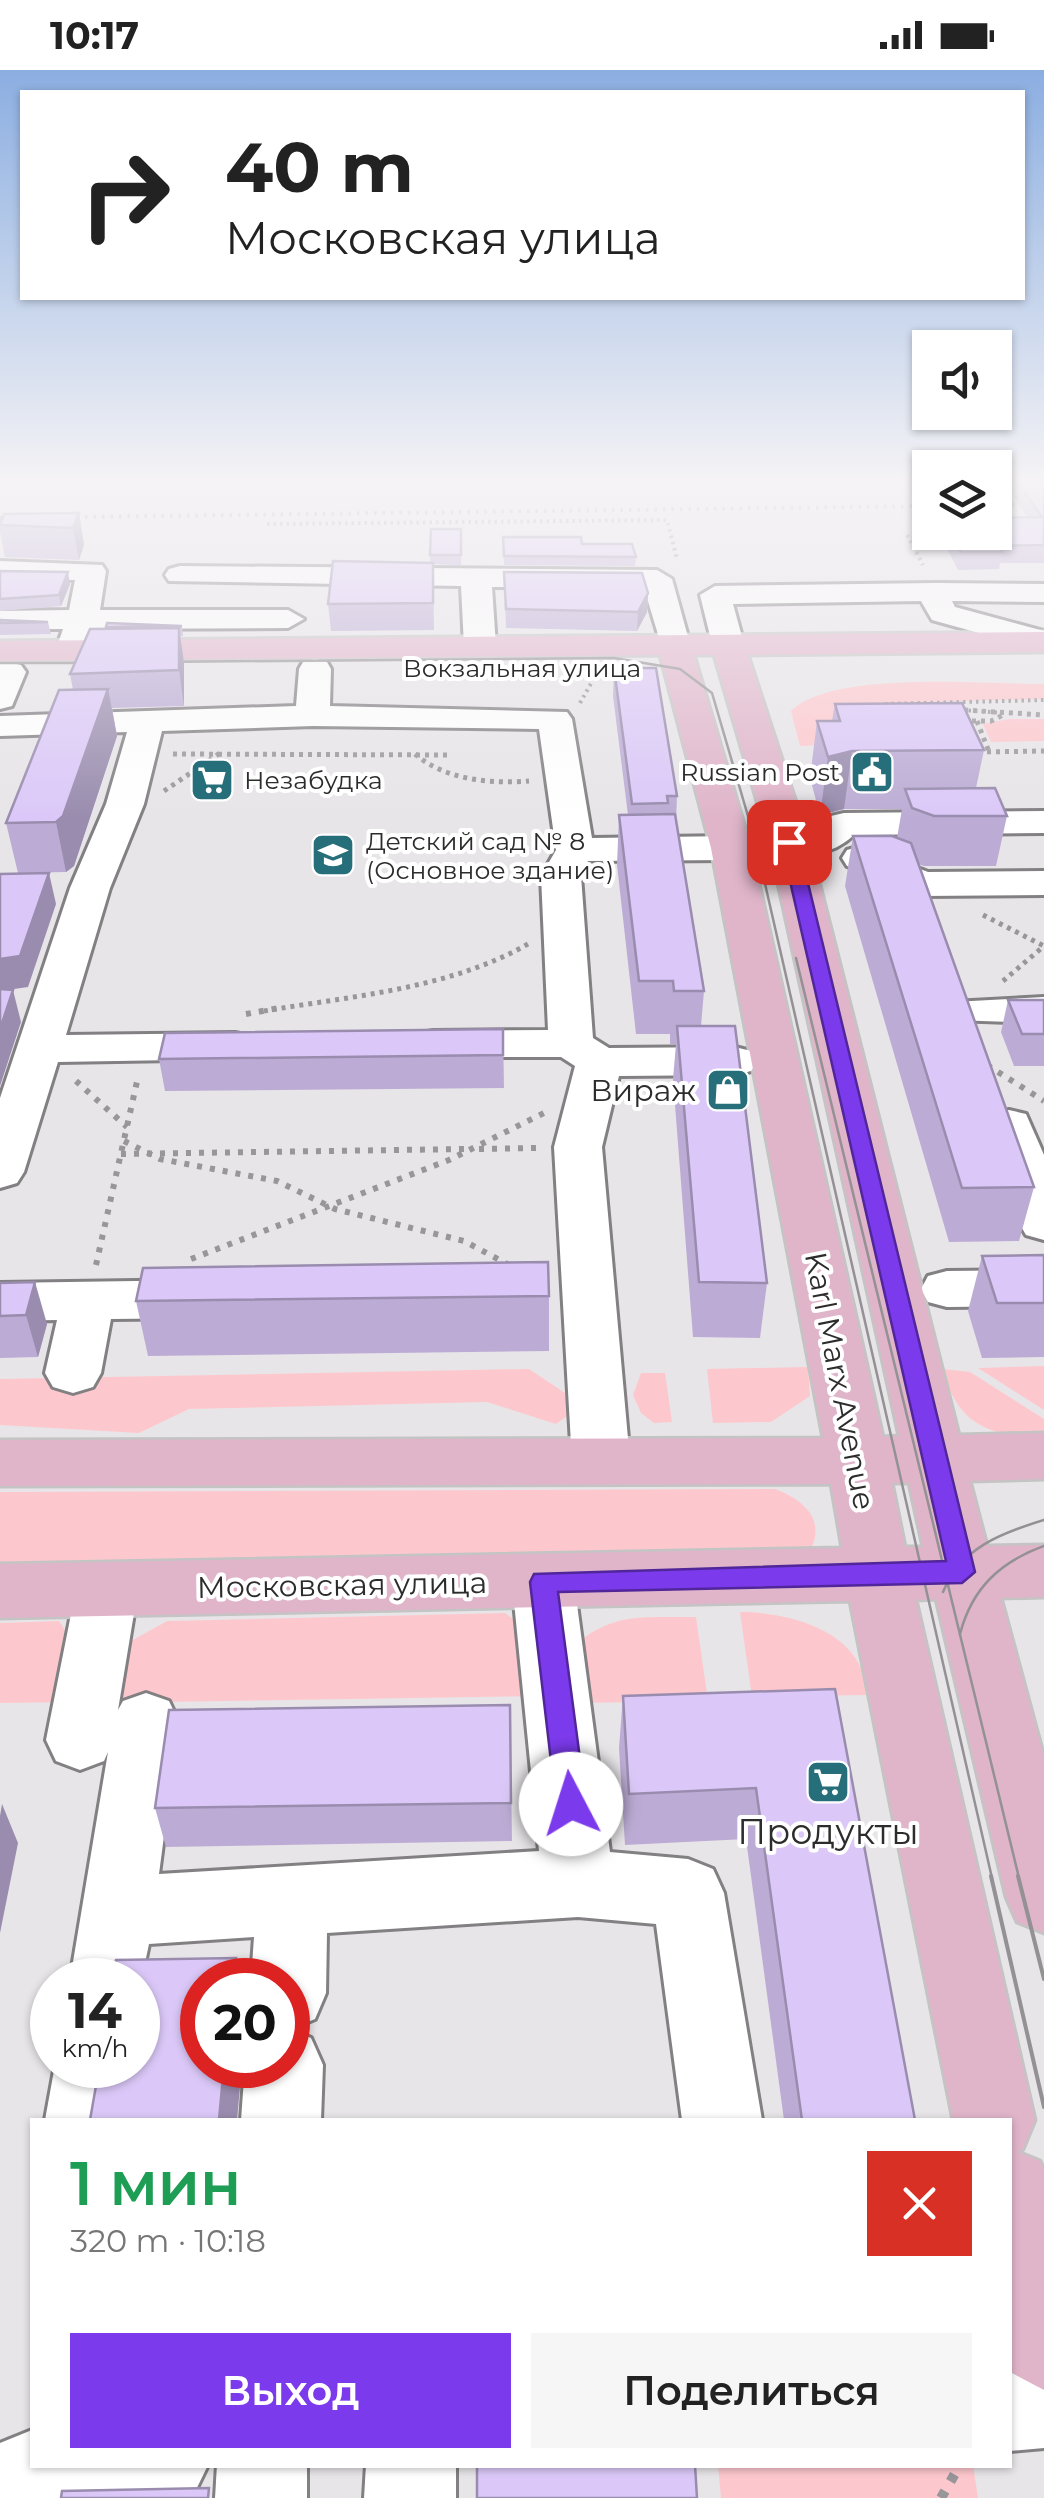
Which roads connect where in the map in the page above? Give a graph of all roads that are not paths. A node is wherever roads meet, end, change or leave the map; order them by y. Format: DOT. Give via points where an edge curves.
graph roads {
  1 [pos="86,591"];
  2 [pos="477,591"];
  3 [pos="660,591"];
  4 [pos="781,591"];
  5 [pos="933,591"];
  6 [pos="288,618"];
  7 [pos="0,620"];
  8 [pos="77,635"];
  9 [pos="1044,642"];
  10 [pos="480,646"];
  11 [pos="731,655"];
  12 [pos="1044,664"];
  13 [pos="681,668"];
  14 [pos="315,669"];
  15 [pos="2,674"];
  16 [pos="314,716"];
  17 [pos="0,726"];
  18 [pos="143,738"];
  19 [pos="1044,822"];
  20 [pos="807,842"];
  21 [pos="731,848"];
  22 [pos="575,850"];
  23 [pos="1044,883"];
  24 [pos="1044,1010"];
  25 [pos="397,1044"];
  26 [pos="280,1046"];
  27 [pos="39,1049"];
  28 [pos="585,1052"];
  29 [pos="736,1061"];
  30 [pos="0,1172"];
  31 [pos="1044,1222"];
  32 [pos="1044,1288"];
  33 [pos="946,1289"];
  34 [pos="262,1298"];
  35 [pos="88,1300"];
  36 [pos="0,1302"];
  37 [pos="73,1373"];
  38 [pos="1044,1456"];
  39 [pos="935,1458"];
  40 [pos="855,1461"];
  41 [pos="601,1462"];
  42 [pos="0,1464"];
  43 [pos="1044,1571"];
  44 [pos="962,1572"];
  45 [pos="876,1577"];
  46 [pos="543,1582"];
  47 [pos="107,1589"];
  48 [pos="0,1591"];
  49 [pos="146,1722"];
  50 [pos="80,1740"];
  51 [pos="578,1884"];
  52 [pos="1044,1897"];
  53 [pos="292,1904"];
  54 [pos="117,1911"];
  55 [pos="110,1958"];
  56 [pos="290,1958"];
  57 [pos="90,2088"];
  58 [pos="283,2088"];
  59 [pos="85,2118"];
  60 [pos="281,2118"];
  61 [pos="722,2118"];
  62 [pos="994,2118"];
  63 [pos="1012,2201"];
  64 [pos="1044,2345"];
  65 [pos="1044,2404"];
  66 [pos="1012,2407"];
  67 [pos="134,2468"];
  68 [pos="262,2468"];
  69 [pos="411,2468"];
  70 [pos="31,2479"];
  71 [pos="261,2498"];
  72 [pos="410,2498"];
  1 -- 8 [label="lane"];
  2 -- 10 [label="lane"];
  3 -- 13 [label="lane"];
  4 -- 11 [label="lane" via="715,595"];
  5 -- 9 [label="lane" via="943,613"];
  6 -- 8 [label="lane"];
  7 -- 8 [label="lane"];
  8 -- 10 [label="main road, Вокзальная улица"];
  8 -- 15 [label="main road, Вокзальная улица"];
  9 -- 11 [label="main road, Вокзальная улица"];
  10 -- 13 [label="main road, Вокзальная улица"];
  11 -- 12 [label="main road, Вокзальная улица"];
  11 -- 13 [label="main road, Вокзальная улица"];
  11 -- 20 [label="main road"];
  13 -- 14 [label="main road, Вокзальная улица" via="665,676 627,668"];
  13 -- 21 [label="main road, Karl Marx Avenue"];
  14 -- 15 [label="main road, Вокзальная улица"];
  14 -- 16 [label="lane"];
  16 -- 18 [label="lane"];
  16 -- 22 [label="lane" via="555,719"];
  17 -- 18 [label="lane"];
  18 -- 27 [label="lane" via="125,804 72,888 34,1004"];
  19 -- 20 [label="lane" via="844,824"];
  20 -- 23 [label="lane" via="928,902"];
  20 -- 39 [label="main road"];
  21 -- 22 [label="lane"];
  21 -- 40 [label="main road, Karl Marx Avenue"];
  22 -- 28 [label="lane" via="561,876"];
  24 -- 31 [label="lane" via="973,1025"];
  25 -- 28 [label="lane"];
  26 -- 27 [label="lane"];
  27 -- 30 [label="lane"];
  28 -- 29 [label="lane"];
  28 -- 41 [label="lane" via="557,1294"];
  32 -- 33 [label="lane"];
  34 -- 35 [label="lane"];
  35 -- 36 [label="lane"];
  35 -- 37 [label="lane"];
  38 -- 39 [label="main road"];
  39 -- 40 [label="main road"];
  39 -- 44 [label="main road"];
  40 -- 41 [label="main road"];
  40 -- 45 [label="main road, Karl Marx Avenue"];
  41 -- 42 [label="main road"];
  43 -- 44 [label="main road, Московская улица"];
  44 -- 45 [label="main road, Московская улица"];
  44 -- 52 [label="main road"];
  45 -- 46 [label="main road, Московская улица"];
  45 -- 62 [label="main road, Karl Marx Avenue"];
  46 -- 47 [label="main road, Московская улица"];
  46 -- 51 [label="lane"];
  47 -- 48 [label="main road, Московская улица"];
  47 -- 50 [label="lane"];
  49 -- 54 [label="lane"];
  51 -- 53 [label="lane"];
  51 -- 61 [label="lane" via="688,1893"];
  53 -- 54 [label="lane"];
  53 -- 56 [label="lane"];
  54 -- 55 [label="lane"];
  57 -- 59 [label="lane"];
  58 -- 60 [label="lane"];
  63 -- 64 [label="main road"];
  65 -- 66 [label="lane"];
  67 -- 70 [label="lane"];
  68 -- 71 [label="lane"];
  69 -- 72 [label="lane"];
}
